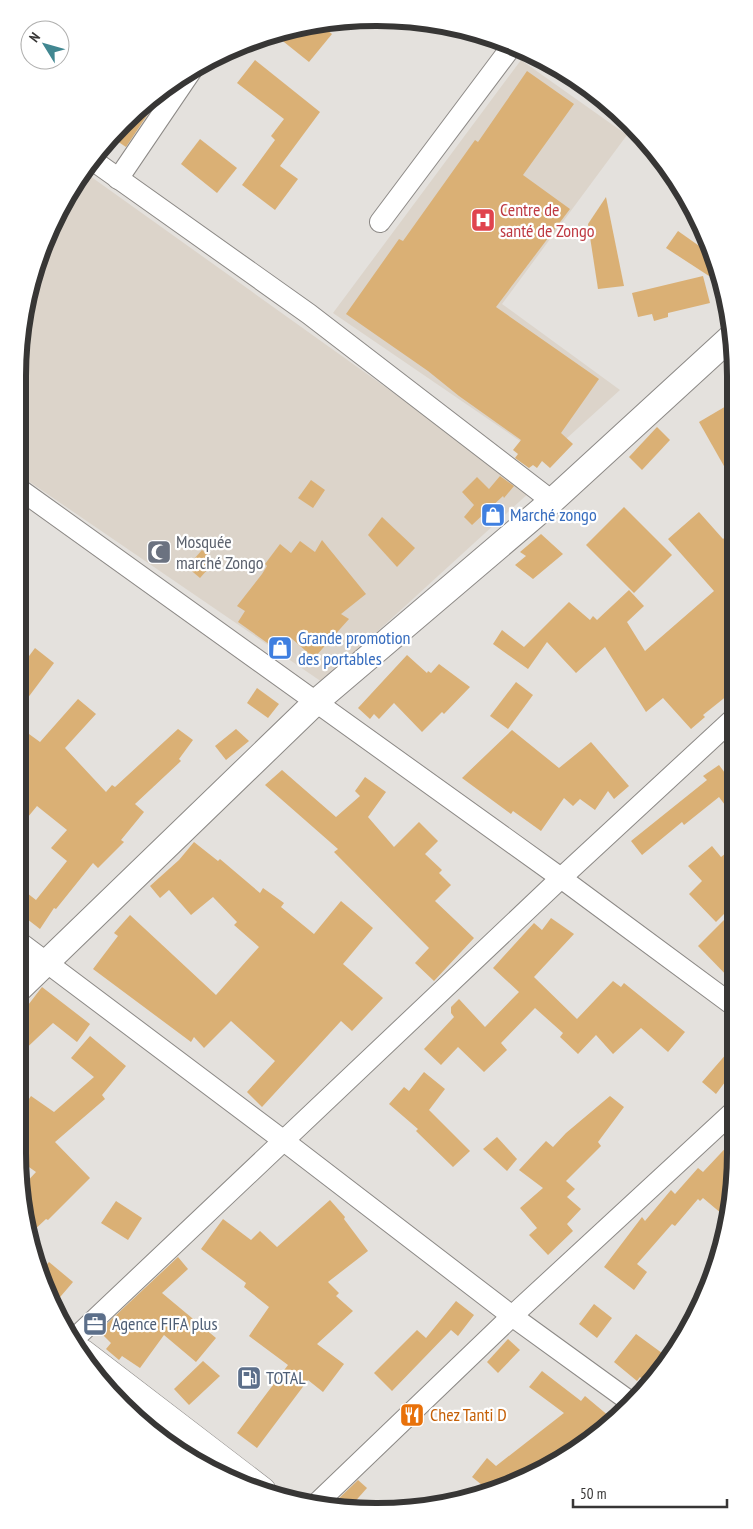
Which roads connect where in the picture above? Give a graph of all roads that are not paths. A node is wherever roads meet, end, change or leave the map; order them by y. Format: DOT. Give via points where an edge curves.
graph roads {
  1 [pos="508,52"];
  2 [pos="183,85"];
  3 [pos="98,164"];
  4 [pos="118,179"];
  5 [pos="380,222"];
  6 [pos="725,342"];
  7 [pos="26,494"];
  8 [pos="552,501"];
  9 [pos="317,702"];
  10 [pos="727,724"];
  11 [pos="561,878"];
  12 [pos="26,947"];
  13 [pos="47,963"];
  14 [pos="26,983"];
  15 [pos="727,1001"];
  16 [pos="727,1117"];
  17 [pos="284,1141"];
  18 [pos="512,1316"];
  19 [pos="77,1335"];
  20 [pos="99,1366"];
  21 [pos="625,1399"];
  22 [pos="243,1476"];
  23 [pos="322,1498"];
  1 -- 5 [label="street"];
  2 -- 4 [label="street"];
  3 -- 4 [label="street"];
  4 -- 8 [label="street" via="309,314"];
  6 -- 8 [label="street"];
  7 -- 9 [label="street"];
  8 -- 9 [label="street"];
  9 -- 11 [label="street"];
  9 -- 13 [label="street"];
  10 -- 11 [label="street"];
  11 -- 15 [label="street"];
  11 -- 17 [label="street"];
  12 -- 13 [label="street"];
  13 -- 14 [label="street"];
  13 -- 17 [label="street"];
  16 -- 18 [label="street"];
  17 -- 18 [label="street"];
  17 -- 19 [label="street"];
  18 -- 21 [label="street"];
  18 -- 23 [label="street"];
  20 -- 22 [label="main road"];
}
